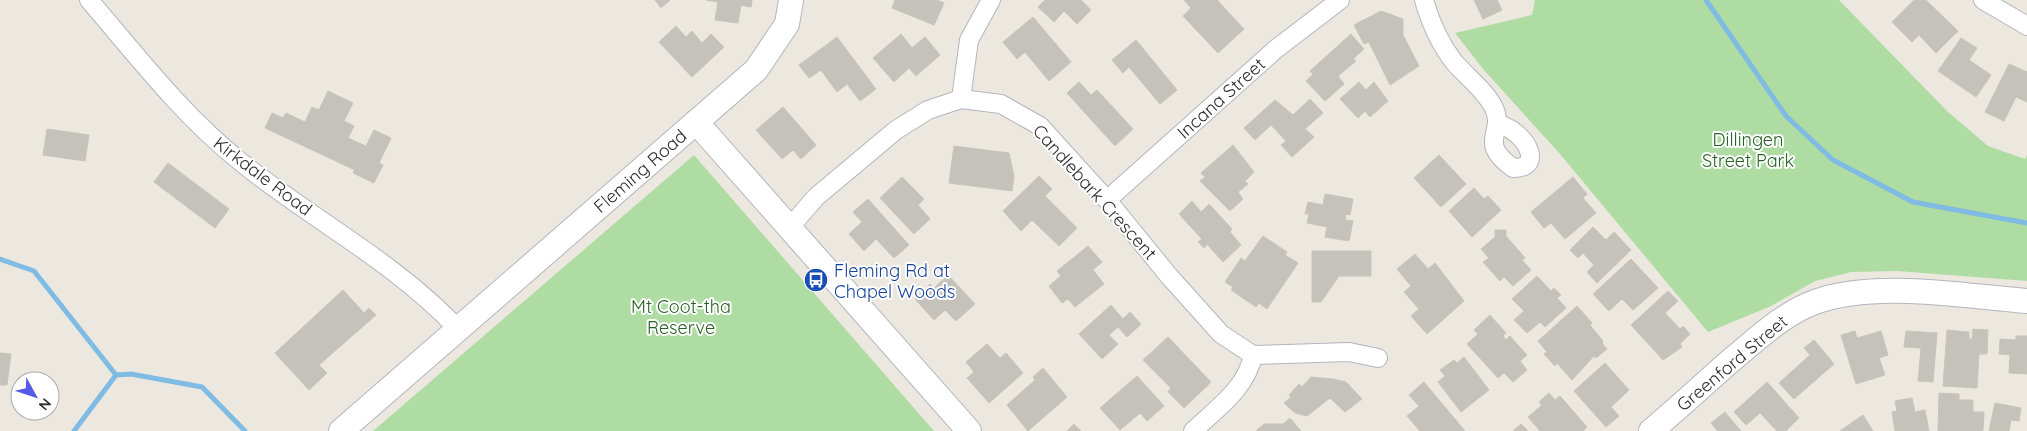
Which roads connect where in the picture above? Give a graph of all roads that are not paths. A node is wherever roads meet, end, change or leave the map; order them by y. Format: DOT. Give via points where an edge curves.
graph roads {
  1 [pos="88,0"];
  2 [pos="791,0"];
  3 [pos="991,0"];
  4 [pos="1340,0"];
  5 [pos="1424,0"];
  6 [pos="1984,0"];
  7 [pos="2027,26"];
  8 [pos="961,99"];
  9 [pos="696,122"];
  10 [pos="1498,124"];
  11 [pos="1107,200"];
  12 [pos="790,227"];
  13 [pos="2027,301"];
  14 [pos="458,329"];
  15 [pos="1253,355"];
  16 [pos="1378,358"];
  17 [pos="341,431"];
  18 [pos="969,431"];
  19 [pos="1193,431"];
  20 [pos="1650,431"];
  1 -- 14 [label="street, Kirkdale Road" via="200,128 243,164 416,288"];
  2 -- 9 [label="street" via="787,24 756,70"];
  3 -- 8 [label="street" via="969,40"];
  4 -- 11 [label="street, Incana Street" via="1276,49"];
  5 -- 10 [label="street" via="1437,33 1454,61 1488,98"];
  6 -- 7 [label="street"];
  8 -- 11 [label="street, Candlebark Crescent" via="1001,104 1040,126"];
  8 -- 12 [label="street, Candlebark Crescent" via="928,110 896,130 816,197"];
  9 -- 12 [label="street, Fleming Road"];
  9 -- 14 [label="street, Fleming Road"];
  11 -- 15 [label="street, Candlebark Crescent" via="1221,334"];
  12 -- 18 [label="street, Fleming Road"];
  13 -- 20 [label="street, Greenford Street" via="1883,290 1816,302 1794,312 1759,336"];
  14 -- 17 [label="street, Fleming Road"];
  15 -- 16 [label="street" via="1349,352"];
  15 -- 19 [label="street" via="1242,385"];
}
